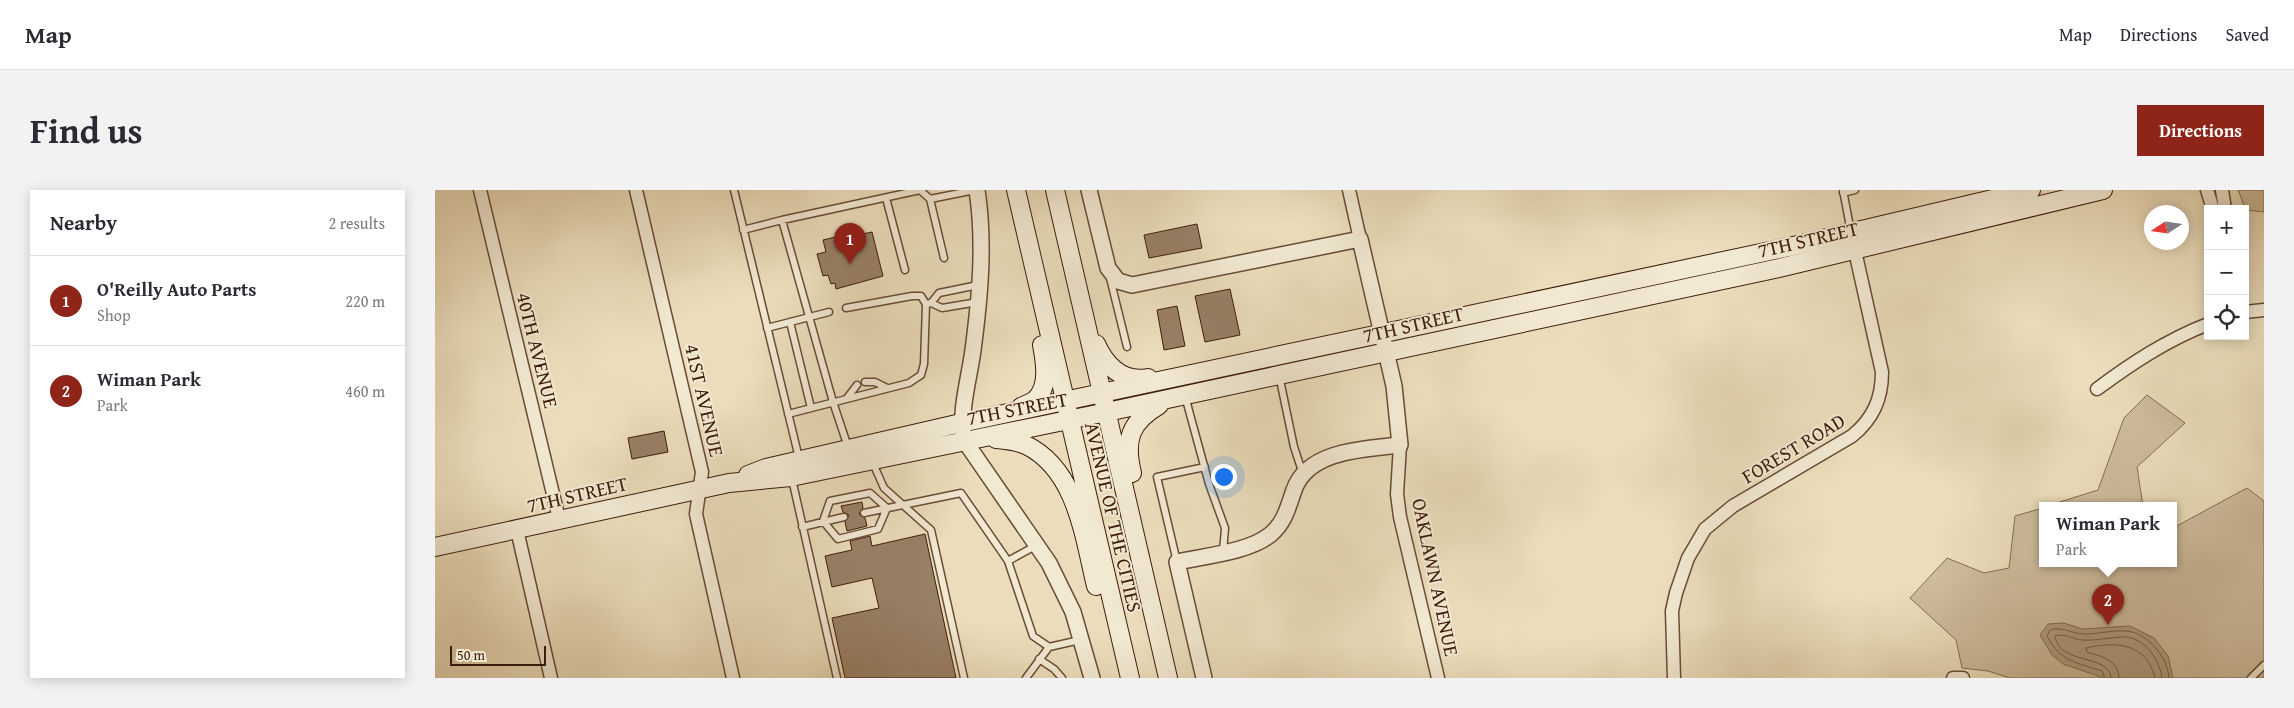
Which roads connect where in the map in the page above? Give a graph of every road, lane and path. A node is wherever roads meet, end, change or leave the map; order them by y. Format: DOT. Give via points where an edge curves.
graph roads {
  1 [pos="480,190"];
  2 [pos="636,190"];
  3 [pos="734,190"];
  4 [pos="976,190"];
  5 [pos="1014,190"];
  6 [pos="1055,190"];
  7 [pos="1089,190"];
  8 [pos="1349,190"];
  9 [pos="1855,190"];
  10 [pos="2031,190"];
  11 [pos="2103,190"];
  12 [pos="2207,190"];
  13 [pos="2222,190"];
  14 [pos="1843,191"];
  15 [pos="885,198"];
  16 [pos="930,199"];
  17 [pos="2212,205"];
  18 [pos="2224,205"];
  19 [pos="782,220"];
  20 [pos="743,230"];
  21 [pos="1360,239"];
  22 [pos="1853,241"];
  23 [pos="944,258"];
  24 [pos="1108,268"];
  25 [pos="905,270"];
  26 [pos="980,284"];
  27 [pos="979,302"];
  28 [pos="928,303"];
  29 [pos="846,308"];
  30 [pos="2264,310"];
  31 [pos="829,312"];
  32 [pos="2249,312"];
  33 [pos="810,317"];
  34 [pos="1085,319"];
  35 [pos="790,322"];
  36 [pos="2204,326"];
  37 [pos="767,328"];
  38 [pos="1382,334"];
  39 [pos="1127,347"];
  40 [pos="1387,352"];
  41 [pos="1199,373"];
  42 [pos="1279,375"];
  43 [pos="865,382"];
  44 [pos="857,384"];
  45 [pos="887,388"];
  46 [pos="2097,389"];
  47 [pos="1103,394"];
  48 [pos="1177,397"];
  49 [pos="847,398"];
  50 [pos="1065,401"];
  51 [pos="833,402"];
  52 [pos="811,408"];
  53 [pos="1107,412"];
  54 [pos="788,414"];
  55 [pos="1009,414"];
  56 [pos="1070,420"];
  57 [pos="961,423"];
  58 [pos="972,439"];
  59 [pos="1400,445"];
  60 [pos="849,448"];
  61 [pos="799,460"];
  62 [pos="871,460"];
  63 [pos="1205,467"];
  64 [pos="1303,474"];
  65 [pos="791,477"];
  66 [pos="729,483"];
  67 [pos="700,489"];
  68 [pos="902,504"];
  69 [pos="887,508"];
  70 [pos="864,513"];
  71 [pos="844,517"];
  72 [pos="559,519"];
  73 [pos="823,521"];
  74 [pos="802,527"];
  75 [pos="517,530"];
  76 [pos="1037,545"];
  77 [pos="435,547"];
  78 [pos="1223,552"];
  79 [pos="1008,561"];
  80 [pos="1177,562"];
  81 [pos="1082,640"];
  82 [pos="1161,643"];
  83 [pos="1049,647"];
  84 [pos="1039,659"];
  85 [pos="2264,666"];
  86 [pos="551,678"];
  87 [pos="733,678"];
  88 [pos="837,678"];
  89 [pos="965,678"];
  90 [pos="1026,678"];
  91 [pos="1062,678"];
  92 [pos="1092,678"];
  93 [pos="1122,678"];
  94 [pos="1130,678"];
  95 [pos="1168,678"];
  96 [pos="1204,678"];
  97 [pos="1438,678"];
  98 [pos="1674,678"];
  99 [pos="1953,678"];
  100 [pos="1963,678"];
  101 [pos="2251,678"];
  1 -- 72 [label="street, 40TH AVENUE"];
  2 -- 67 [label="street, 41ST AVENUE" via="702,469"];
  3 -- 20 [label="lane"];
  4 -- 16 [label="lane"];
  4 -- 26 [label="street" via="981,226"];
  5 -- 50 [label="main road, AVENUE OF THE CITIES"];
  5 -- 55 [label="main road" via="1021,258 1043,349 1045,371 1043,388 1035,400"];
  6 -- 34 [label="main road, AVENUE OF THE CITIES"];
  7 -- 24 [label="street"];
  8 -- 21 [label="street, OAKLAWN AVENUE"];
  9 -- 14 [label="lane"];
  10 -- 22 [label="main road, 7TH STREET"];
  11 -- 22 [label="main road, 7TH STREET"];
  12 -- 17 [label="street"];
  13 -- 18 [label="street"];
  14 -- 22 [label="lane"];
  15 -- 16 [label="lane" via="919,190"];
  15 -- 19 [label="lane"];
  15 -- 25 [label="lane"];
  16 -- 23 [label="lane"];
  19 -- 20 [label="lane"];
  19 -- 33 [label="lane"];
  20 -- 37 [label="lane"];
  21 -- 24 [label="street" via="1138,285 1118,281"];
  21 -- 38 [label="street, OAKLAWN AVENUE"];
  22 -- 38 [label="main road, 7TH STREET"];
  22 -- 40 [label="main road, 7TH STREET"];
  22 -- 98 [label="street, FOREST ROAD" via="1882,372 1877,407 1852,436 1733,506 1705,529 1688,558 1672,611"];
  24 -- 39 [label="lane"];
  26 -- 27 [label="street"];
  26 -- 28 [label="lane" via="939,293"];
  27 -- 28 [label="lane" via="942,308"];
  27 -- 57 [label="street"];
  28 -- 29 [label="lane" via="921,296 912,296"];
  28 -- 45 [label="lane" via="921,375 909,383"];
  30 -- 32 [label="street"];
  31 -- 33 [label="lane"];
  33 -- 35 [label="lane"];
  33 -- 51 [label="lane"];
  34 -- 41 [label="main road" via="1100,353 1115,372 1143,379"];
  34 -- 47 [label="main road, AVENUE OF THE CITIES"];
  35 -- 37 [label="lane"];
  35 -- 52 [label="lane"];
  36 -- 46 [label="street" via="2147,354"];
  37 -- 54 [label="lane"];
  38 -- 40 [label="street, OAKLAWN AVENUE"];
  38 -- 41 [label="main road, 7TH STREET"];
  40 -- 42 [label="main road, 7TH STREET"];
  40 -- 59 [label="street, OAKLAWN AVENUE"];
  41 -- 47 [label="main road, 7TH STREET"];
  42 -- 48 [label="main road, 7TH STREET"];
  42 -- 64 [label="lane"];
  43 -- 45 [label="lane" via="875,382"];
  44 -- 49 [label="lane"];
  45 -- 49 [label="lane"];
  47 -- 50 [label="main road, 7TH STREET"];
  47 -- 53 [label="main road, AVENUE OF THE CITIES"];
  48 -- 53 [label="main road, 7TH STREET"];
  48 -- 63 [label="lane"];
  48 -- 82 [label="main road" via="1140,417 1131,434 1128,451 1149,550"];
  49 -- 51 [label="lane"];
  50 -- 55 [label="main road, 7TH STREET"];
  50 -- 56 [label="main road, AVENUE OF THE CITIES"];
  51 -- 52 [label="lane"];
  51 -- 60 [label="lane"];
  52 -- 54 [label="lane"];
  53 -- 56 [label="main road, 7TH STREET"];
  53 -- 82 [label="main road, AVENUE OF THE CITIES"];
  54 -- 61 [label="lane"];
  55 -- 57 [label="main road, 7TH STREET"];
  56 -- 58 [label="main road, 7TH STREET"];
  56 -- 94 [label="main road, AVENUE OF THE CITIES"];
  57 -- 58 [label="street"];
  57 -- 60 [label="main road, 7TH STREET"];
  58 -- 62 [label="main road, 7TH STREET"];
  58 -- 76 [label="street"];
  58 -- 93 [label="main road" via="1019,442 1045,460 1065,482 1076,510"];
  59 -- 64 [label="street" via="1344,453 1318,461"];
  59 -- 97 [label="street, OAKLAWN AVENUE" via="1399,517"];
  60 -- 61 [label="main road, 7TH STREET"];
  61 -- 66 [label="main road, 7TH STREET" via="766,468"];
  62 -- 65 [label="main road, 7TH STREET"];
  62 -- 68 [label="lane" via="884,488"];
  63 -- 78 [label="lane" via="1225,528"];
  63 -- 80 [label="lane" via="1157,477"];
  64 -- 78 [label="street" via="1285,517 1271,534 1255,544"];
  65 -- 66 [label="main road, 7TH STREET"];
  65 -- 74 [label="lane"];
  66 -- 67 [label="main road, 7TH STREET"];
  67 -- 72 [label="main road, 7TH STREET"];
  67 -- 87 [label="street, 41ST AVENUE" via="696,514"];
  68 -- 69 [label="lane"];
  68 -- 79 [label="lane" via="961,493"];
  68 -- 89 [label="lane" via="931,530"];
  69 -- 70 [label="lane"];
  69 -- 73 [label="lane" via="870,493 830,501"];
  69 -- 73 [label="lane" via="878,530 837,539"];
  71 -- 73 [label="lane"];
  72 -- 75 [label="main road, 7TH STREET"];
  73 -- 74 [label="lane"];
  74 -- 88 [label="lane"];
  75 -- 77 [label="main road, 7TH STREET"];
  75 -- 86 [label="street"];
  76 -- 79 [label="lane"];
  76 -- 81 [label="street" via="1065,594"];
  78 -- 80 [label="street"];
  79 -- 83 [label="lane" via="1033,636"];
  80 -- 96 [label="street"];
  81 -- 83 [label="lane"];
  81 -- 92 [label="street"];
  82 -- 95 [label="main road, AVENUE OF THE CITIES"];
  83 -- 84 [label="lane"];
  84 -- 90 [label="lane"];
  84 -- 91 [label="lane"];
  85 -- 101 [label="lane"];
  99 -- 100 [label="street"];
}
